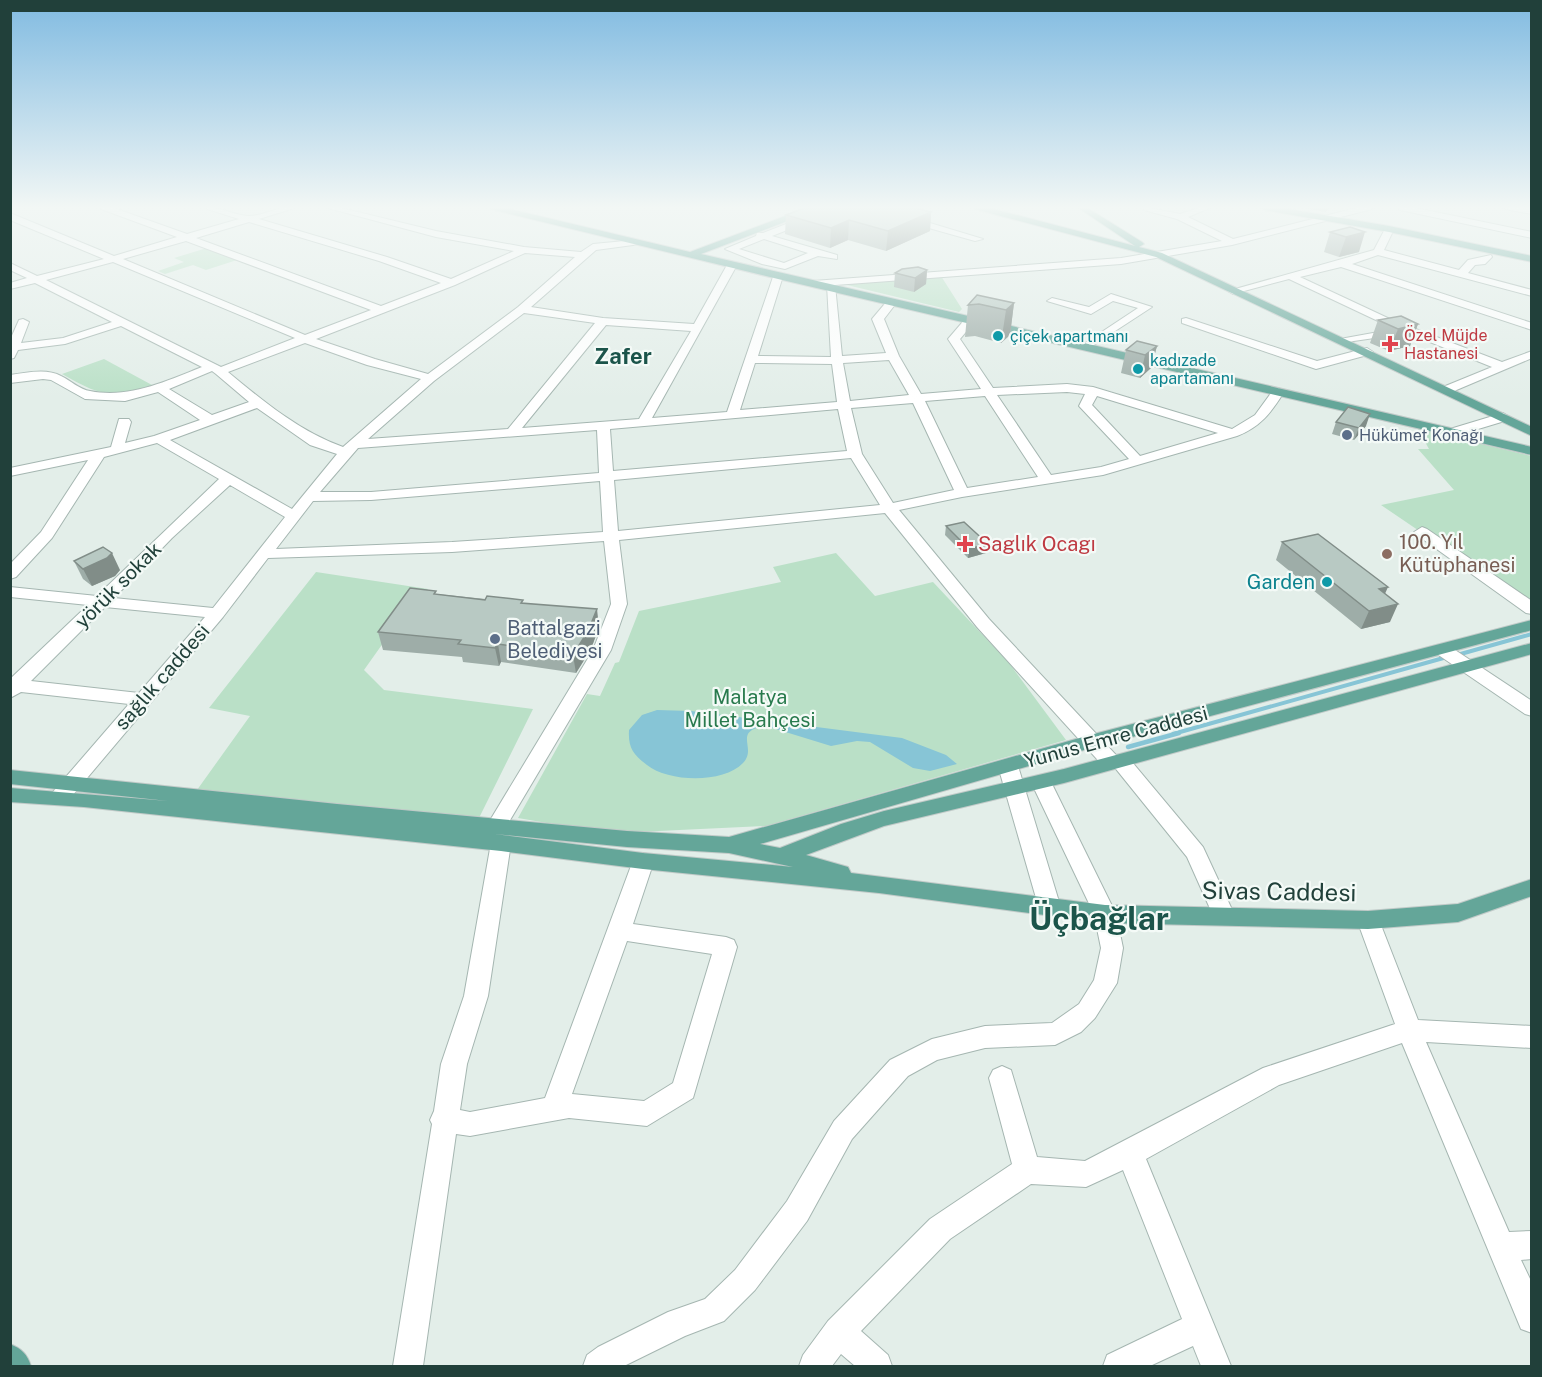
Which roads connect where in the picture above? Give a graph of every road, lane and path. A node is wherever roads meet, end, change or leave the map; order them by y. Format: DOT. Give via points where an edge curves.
graph roads {
  1 [pos="21,271"];
  2 [pos="67,271"];
  3 [pos="143,271"];
  4 [pos="277,271"];
  5 [pos="416,271"];
  6 [pos="477,271"];
  7 [pos="564,271"];
  8 [pos="729,271"];
  9 [pos="758,271"];
  10 [pos="983,271"];
  11 [pos="1192,271"];
  12 [pos="1311,271"];
  13 [pos="1364,271"];
  14 [pos="1447,271"];
  15 [pos="1463,271"];
  16 [pos="1460,275"];
  17 [pos="778,276"];
  18 [pos="1290,276"];
  19 [pos="38,279"];
  20 [pos="451,283"];
  21 [pos="813,283"];
  22 [pos="10,286"];
  23 [pos="831,287"];
  24 [pos="1233,291"];
  25 [pos="1532,293"];
  26 [pos="1052,301"];
  27 [pos="892,302"];
  28 [pos="380,309"];
  29 [pos="522,309"];
  30 [pos="970,320"];
  31 [pos="603,321"];
  32 [pos="1186,321"];
  33 [pos="23,322"];
  34 [pos="122,322"];
  35 [pos="698,327"];
  36 [pos="1532,327"];
  37 [pos="1411,331"];
  38 [pos="306,339"];
  39 [pos="1344,341"];
  40 [pos="1086,347"];
  41 [pos="12,351"];
  42 [pos="1367,352"];
  43 [pos="1532,354"];
  44 [pos="893,356"];
  45 [pos="750,359"];
  46 [pos="836,360"];
  47 [pos="1503,367"];
  48 [pos="216,369"];
  49 [pos="430,378"];
  50 [pos="10,379"];
  51 [pos="160,388"];
  52 [pos="1447,390"];
  53 [pos="988,392"];
  54 [pos="1278,392"];
  55 [pos="1086,394"];
  56 [pos="918,400"];
  57 [pos="258,403"];
  58 [pos="842,406"];
  59 [pos="732,415"];
  60 [pos="1503,417"];
  61 [pos="210,420"];
  62 [pos="124,422"];
  63 [pos="643,423"];
  64 [pos="603,425"];
  65 [pos="512,432"];
  66 [pos="1455,432"];
  67 [pos="1532,432"];
  68 [pos="1232,433"];
  69 [pos="159,439"];
  70 [pos="349,448"];
  71 [pos="117,450"];
  72 [pos="1531,451"];
  73 [pos="99,454"];
  74 [pos="855,454"];
  75 [pos="1138,460"];
  76 [pos="10,472"];
  77 [pos="606,476"];
  78 [pos="227,480"];
  79 [pos="1047,480"];
  80 [pos="962,493"];
  81 [pos="308,497"];
  82 [pos="889,508"];
  83 [pos="294,516"];
  84 [pos="1422,532"];
  85 [pos="611,536"];
  86 [pos="263,554"];
  87 [pos="10,574"];
  88 [pos="10,592"];
  89 [pos="103,600"];
  90 [pos="1532,609"];
  91 [pos="217,613"];
  92 [pos="1532,626"];
  93 [pos="1532,648"];
  94 [pos="1443,650"];
  95 [pos="1466,665"];
  96 [pos="13,688"];
  97 [pos="143,699"];
  98 [pos="1532,710"];
  99 [pos="1090,742"];
  100 [pos="1116,762"];
  101 [pos="1008,766"];
  102 [pos="10,777"];
  103 [pos="1041,782"];
  104 [pos="1014,788"];
  105 [pos="65,791"];
  106 [pos="10,795"];
  107 [pos="498,835"];
  108 [pos="729,845"];
  109 [pos="782,856"];
  110 [pos="643,861"];
  111 [pos="712,868"];
  112 [pos="760,873"];
  113 [pos="879,885"];
  114 [pos="1532,887"];
  115 [pos="1048,904"];
  116 [pos="1105,914"];
  117 [pos="1224,916"];
  118 [pos="1368,920"];
  119 [pos="621,927"];
  120 [pos="1409,1030"];
  121 [pos="1532,1036"];
  122 [pos="1002,1078"];
  123 [pos="555,1107"];
  124 [pos="444,1121"];
  125 [pos="1130,1153"];
  126 [pos="1027,1170"];
  127 [pos="1532,1245"];
  128 [pos="1500,1246"];
  129 [pos="1532,1318"];
  130 [pos="1199,1327"];
  131 [pos="839,1332"];
  132 [pos="10,1359"];
  133 [pos="16,1366"];
  134 [pos="408,1366"];
  135 [pos="598,1366"];
  136 [pos="814,1366"];
  137 [pos="877,1366"];
  138 [pos="1118,1366"];
  139 [pos="1216,1366"];
  1 -- 19 [label="street"];
  2 -- 19 [label="street"];
  3 -- 38 [label="street"];
  4 -- 28 [label="street"];
  5 -- 20 [label="street"];
  6 -- 20 [label="street"];
  7 -- 29 [label="street, sağlık caddesi"];
  8 -- 35 [label="street"];
  9 -- 17 [label="main road"];
  10 -- 21 [label="street"];
  11 -- 24 [label="main road"];
  12 -- 18 [label="street"];
  13 -- 36 [label="street"];
  14 -- 16 [label="street"];
  15 -- 16 [label="street"];
  16 -- 25 [label="street"];
  17 -- 21 [label="main road"];
  17 -- 45 [label="street"];
  18 -- 24 [label="street"];
  18 -- 37 [label="street"];
  19 -- 22 [label="street"];
  19 -- 34 [label="street"];
  20 -- 28 [label="street"];
  21 -- 23 [label="main road"];
  23 -- 27 [label="main road"];
  23 -- 46 [label="street"];
  24 -- 39 [label="main road"];
  26 -- 40 [label="street" via="1091,311 1112,297 1147,307"];
  27 -- 30 [label="main road"];
  27 -- 44 [label="street" via="878,319"];
  28 -- 38 [label="street"];
  29 -- 31 [label="street"];
  29 -- 49 [label="street, sağlık caddesi"];
  30 -- 40 [label="main road"];
  30 -- 53 [label="street" via="954,339"];
  31 -- 35 [label="street"];
  31 -- 65 [label="street"];
  32 -- 42 [label="street" via="1316,365"];
  33 -- 41 [label="street"];
  34 -- 41 [label="street" via="65,341"];
  34 -- 48 [label="street"];
  35 -- 63 [label="street"];
  37 -- 39 [label="street"];
  37 -- 47 [label="street"];
  38 -- 48 [label="street"];
  38 -- 49 [label="street"];
  39 -- 42 [label="main road"];
  40 -- 54 [label="main road"];
  42 -- 52 [label="main road"];
  43 -- 47 [label="street"];
  44 -- 46 [label="street"];
  44 -- 56 [label="street"];
  45 -- 46 [label="street"];
  45 -- 59 [label="street"];
  46 -- 58 [label="street"];
  47 -- 52 [label="street"];
  48 -- 51 [label="street"];
  48 -- 57 [label="street"];
  49 -- 70 [label="street, sağlık caddesi"];
  50 -- 51 [label="street" via="55,377 85,395 125,397"];
  51 -- 61 [label="street"];
  52 -- 60 [label="main road"];
  53 -- 55 [label="street"];
  53 -- 56 [label="street"];
  53 -- 79 [label="street"];
  54 -- 66 [label="main road"];
  54 -- 68 [label="street" via="1251,427"];
  55 -- 68 [label="street"];
  55 -- 75 [label="street" via="1085,406"];
  56 -- 58 [label="street"];
  56 -- 80 [label="street"];
  57 -- 61 [label="street"];
  57 -- 70 [label="street" via="315,442"];
  58 -- 59 [label="street"];
  58 -- 74 [label="street"];
  59 -- 63 [label="street"];
  60 -- 66 [label="street"];
  60 -- 67 [label="main road"];
  61 -- 69 [label="street"];
  62 -- 71 [label="street"];
  63 -- 64 [label="street"];
  64 -- 65 [label="street"];
  64 -- 77 [label="street"];
  65 -- 70 [label="street"];
  66 -- 72 [label="main road"];
  68 -- 75 [label="street"];
  69 -- 71 [label="street"];
  69 -- 78 [label="street"];
  70 -- 81 [label="street, sağlık caddesi"];
  71 -- 73 [label="street"];
  73 -- 76 [label="street"];
  73 -- 87 [label="street" via="47,535"];
  74 -- 77 [label="street"];
  74 -- 82 [label="street"];
  75 -- 79 [label="street" via="1103,471"];
  77 -- 81 [label="street" via="372,496"];
  77 -- 85 [label="street"];
  78 -- 83 [label="street"];
  78 -- 89 [label="street, yörük sokak"];
  79 -- 80 [label="street"];
  80 -- 82 [label="street"];
  81 -- 83 [label="street, sağlık caddesi"];
  82 -- 85 [label="street"];
  82 -- 99 [label="street" via="983,623"];
  83 -- 86 [label="street, sağlık caddesi"];
  84 -- 90 [label="street"];
  85 -- 86 [label="street"];
  85 -- 107 [label="street" via="619,604 602,650"];
  86 -- 91 [label="street, sağlık caddesi"];
  88 -- 89 [label="street"];
  89 -- 91 [label="street"];
  89 -- 96 [label="street, yörük sokak"];
  91 -- 97 [label="street, sağlık caddesi"];
  92 -- 94 [label="main road, Yunus Emre Caddesi"];
  93 -- 95 [label="main road, Yunus Emre Caddesi"];
  94 -- 95 [label="street"];
  94 -- 99 [label="main road, Yunus Emre Caddesi"];
  95 -- 98 [label="street"];
  95 -- 100 [label="main road, Yunus Emre Caddesi"];
  96 -- 97 [label="street"];
  97 -- 105 [label="street, sağlık caddesi"];
  99 -- 100 [label="street"];
  99 -- 101 [label="main road, Yunus Emre Caddesi"];
  100 -- 103 [label="main road, Yunus Emre Caddesi"];
  100 -- 117 [label="street" via="1196,852"];
  101 -- 104 [label="street"];
  101 -- 108 [label="main road, Yunus Emre Caddesi"];
  102 -- 105 [label="main road"];
  103 -- 104 [label="main road, Yunus Emre Caddesi"];
  103 -- 116 [label="street"];
  104 -- 109 [label="main road, Yunus Emre Caddesi" via="851,829"];
  104 -- 115 [label="street"];
  105 -- 106 [label="main road"];
  105 -- 107 [label="main road"];
  107 -- 108 [label="main road"];
  107 -- 110 [label="main road"];
  107 -- 124 [label="street" via="476,996 454,1064"];
  108 -- 109 [label="main road"];
  108 -- 111 [label="main road"];
  109 -- 112 [label="main road, Yunus Emre Caddesi"];
  109 -- 113 [label="main road"];
  110 -- 111 [label="main road"];
  110 -- 119 [label="street"];
  111 -- 112 [label="main road"];
  112 -- 113 [label="main road"];
  113 -- 115 [label="main road, Sivas Caddesi"];
  114 -- 118 [label="main road, Sivas Caddesi" via="1458,913"];
  115 -- 116 [label="main road, Sivas Caddesi"];
  116 -- 117 [label="main road, Sivas Caddesi"];
  116 -- 135 [label="street" via="1112,948 1105,983 1087,1011 1055,1034 985,1037 940,1048 899,1068 843,1130 797,1211 745,1280 714,1311 679,1323"];
  117 -- 118 [label="main road, Sivas Caddesi"];
  118 -- 120 [label="street"];
  119 -- 123 [label="street"];
  119 -- 123 [label="street" via="621,932 726,947 684,1090 647,1114"];
  120 -- 121 [label="street"];
  120 -- 125 [label="street" via="1272,1076"];
  120 -- 128 [label="street"];
  122 -- 126 [label="street"];
  123 -- 124 [label="street" via="470,1124"];
  124 -- 134 [label="street"];
  125 -- 126 [label="street" via="1086,1173"];
  125 -- 130 [label="street"];
  126 -- 131 [label="street" via="940,1229"];
  127 -- 128 [label="street"];
  128 -- 129 [label="street"];
  130 -- 138 [label="street"];
  130 -- 139 [label="street"];
  131 -- 136 [label="street"];
  131 -- 137 [label="street"];
  132 -- 133 [label="main road"];
}
